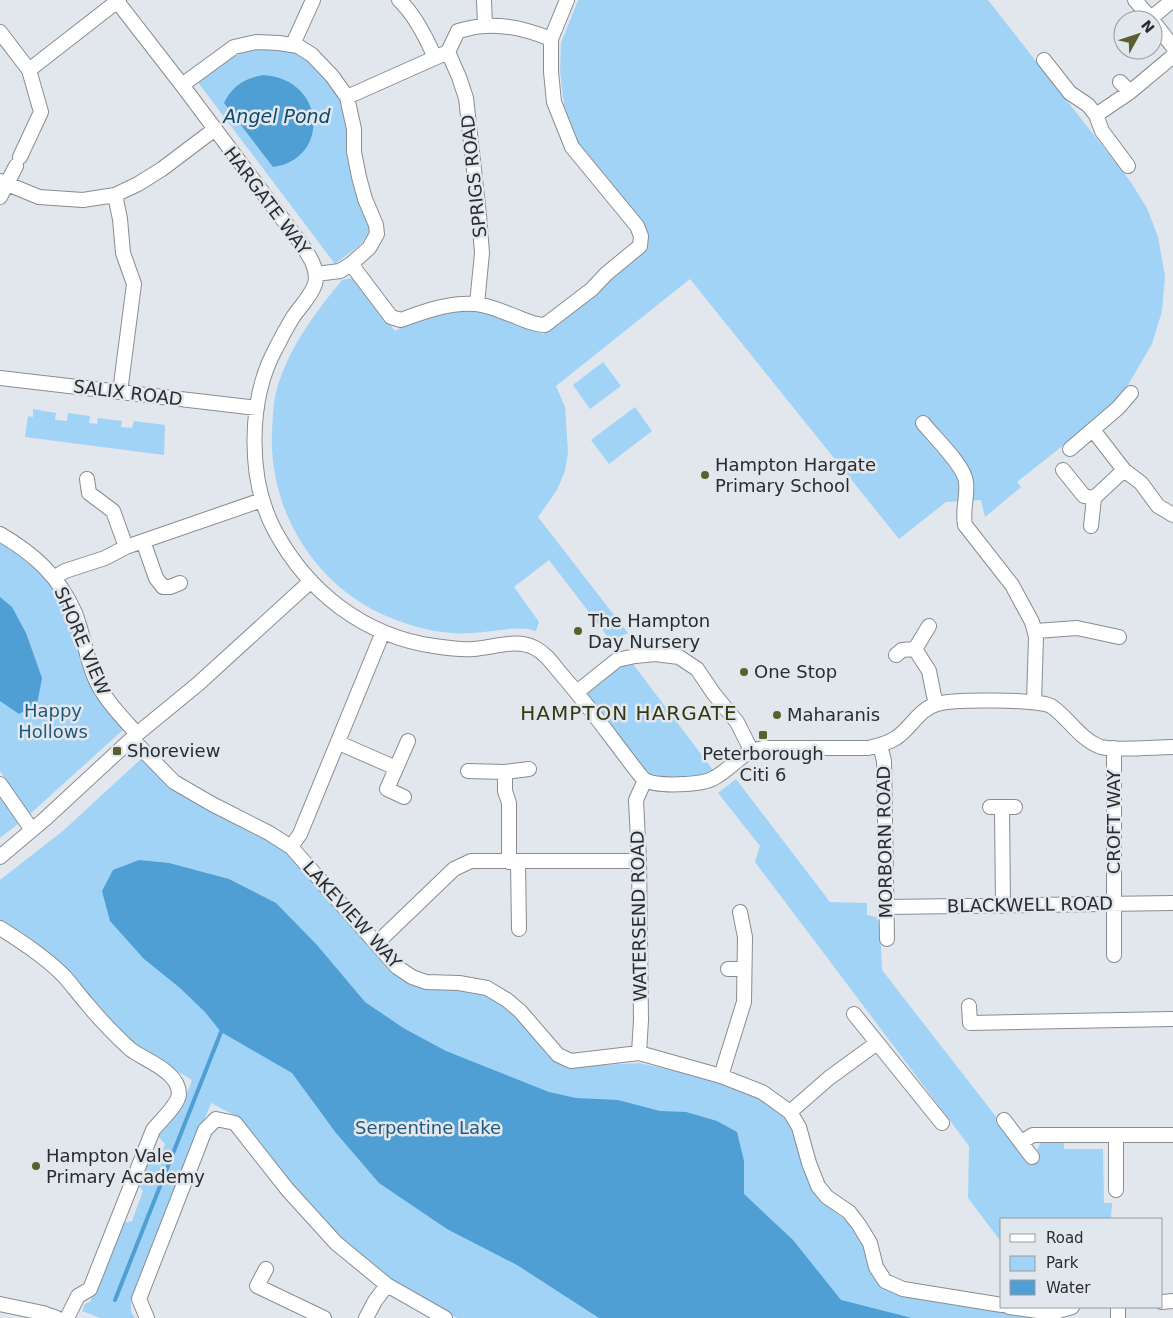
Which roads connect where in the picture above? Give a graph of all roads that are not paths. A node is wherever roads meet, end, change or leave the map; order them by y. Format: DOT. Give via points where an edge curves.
graph roads {
  1 [pos="313,0"];
  2 [pos="399,0"];
  3 [pos="484,0"];
  4 [pos="567,0"];
  5 [pos="1136,0"];
  6 [pos="1173,0"];
  7 [pos="117,1"];
  8 [pos="1144,10"];
  9 [pos="1162,10"];
  10 [pos="486,26"];
  11 [pos="0,32"];
  12 [pos="1163,34"];
  13 [pos="551,39"];
  14 [pos="293,44"];
  15 [pos="1173,47"];
  16 [pos="442,55"];
  17 [pos="1173,56"];
  18 [pos="1044,60"];
  19 [pos="29,70"];
  20 [pos="1120,82"];
  21 [pos="182,85"];
  22 [pos="1130,92"];
  23 [pos="347,97"];
  24 [pos="1096,115"];
  25 [pos="214,129"];
  26 [pos="1128,166"];
  27 [pos="4,182"];
  28 [pos="115,195"];
  29 [pos="0,197"];
  30 [pos="351,264"];
  31 [pos="316,274"];
  32 [pos="477,304"];
  33 [pos="0,378"];
  34 [pos="120,392"];
  35 [pos="1130,393"];
  36 [pos="257,408"];
  37 [pos="923,423"];
  38 [pos="1093,430"];
  39 [pos="1070,449"];
  40 [pos="1063,470"];
  41 [pos="1124,470"];
  42 [pos="87,479"];
  43 [pos="1094,498"];
  44 [pos="262,500"];
  45 [pos="1173,515"];
  46 [pos="1091,526"];
  47 [pos="0,534"];
  48 [pos="143,541"];
  49 [pos="126,546"];
  50 [pos="55,577"];
  51 [pos="311,581"];
  52 [pos="180,583"];
  53 [pos="929,626"];
  54 [pos="1036,631"];
  55 [pos="382,632"];
  56 [pos="1119,637"];
  57 [pos="915,649"];
  58 [pos="896,654"];
  59 [pos="577,692"];
  60 [pos="1034,702"];
  61 [pos="937,704"];
  62 [pos="134,736"];
  63 [pos="408,741"];
  64 [pos="339,743"];
  65 [pos="880,745"];
  66 [pos="1173,747"];
  67 [pos="1114,748"];
  68 [pos="751,750"];
  69 [pos="396,768"];
  70 [pos="529,769"];
  71 [pos="468,771"];
  72 [pos="505,772"];
  73 [pos="645,780"];
  74 [pos="0,784"];
  75 [pos="404,797"];
  76 [pos="1002,807"];
  77 [pos="32,830"];
  78 [pos="291,847"];
  79 [pos="0,857"];
  80 [pos="639,861"];
  81 [pos="514,862"];
  82 [pos="1114,903"];
  83 [pos="1173,903"];
  84 [pos="1003,906"];
  85 [pos="886,907"];
  86 [pos="740,912"];
  87 [pos="0,928"];
  88 [pos="519,929"];
  89 [pos="887,939"];
  90 [pos="376,943"];
  91 [pos="1114,955"];
  92 [pos="728,969"];
  93 [pos="744,969"];
  94 [pos="969,1006"];
  95 [pos="854,1014"];
  96 [pos="1173,1019"];
  97 [pos="877,1043"];
  98 [pos="639,1053"];
  99 [pos="721,1076"];
  100 [pos="790,1112"];
  101 [pos="1004,1120"];
  102 [pos="936,1122"];
  103 [pos="1116,1135"];
  104 [pos="1173,1135"];
  105 [pos="1021,1142"];
  106 [pos="1032,1157"];
  107 [pos="1116,1190"];
  108 [pos="266,1269"];
  109 [pos="387,1285"];
  110 [pos="0,1304"];
  111 [pos="1000,1306"];
  112 [pos="1017,1308"];
  113 [pos="1069,1308"];
  114 [pos="57,1318"];
  115 [pos="68,1318"];
  116 [pos="147,1318"];
  117 [pos="324,1318"];
  118 [pos="366,1318"];
  119 [pos="446,1318"];
  1 -- 14 [label="street"];
  2 -- 16 [label="street, SPRIGS ROAD"];
  3 -- 10 [label="street"];
  4 -- 13 [label="street"];
  5 -- 8 [label="street"];
  6 -- 9 [label="street"];
  7 -- 19 [label="street"];
  7 -- 21 [label="street, HARGATE WAY"];
  10 -- 13 [label="street" via="530,31"];
  10 -- 16 [label="street" via="458,31"];
  11 -- 19 [label="street"];
  12 -- 15 [label="street"];
  13 -- 32 [label="street" via="554,102 572,148 637,226 640,246 545,325"];
  14 -- 21 [label="street" via="256,42 234,47"];
  14 -- 23 [label="street" via="312,55"];
  16 -- 23 [label="street"];
  16 -- 32 [label="street, SPRIGS ROAD" via="459,77 466,98 482,253"];
  17 -- 22 [label="street"];
  18 -- 24 [label="street" via="1070,93 1088,104"];
  19 -- 27 [label="street" via="41,112 18,162"];
  20 -- 22 [label="street"];
  21 -- 25 [label="street, HARGATE WAY"];
  22 -- 24 [label="street"];
  23 -- 30 [label="street" via="359,177 377,234 369,248"];
  24 -- 26 [label="street" via="1102,132"];
  25 -- 28 [label="street" via="162,169"];
  25 -- 31 [label="street, HARGATE WAY" via="299,241"];
  27 -- 28 [label="street" via="39,198 83,200"];
  27 -- 29 [label="street"];
  28 -- 34 [label="street" via="123,253 134,284"];
  30 -- 31 [label="street" via="340,271"];
  30 -- 32 [label="street" via="391,317 401,320 448,305"];
  31 -- 36 [label="street, HARGATE WAY" via="312,289 274,351 262,382"];
  33 -- 34 [label="street, SALIX ROAD"];
  34 -- 36 [label="street, SALIX ROAD"];
  35 -- 38 [label="street"];
  36 -- 44 [label="street, HARGATE WAY" via="255,451"];
  37 -- 54 [label="street" via="963,471 966,483 965,525 1012,585"];
  38 -- 39 [label="street"];
  38 -- 41 [label="street"];
  40 -- 43 [label="street" via="1084,496"];
  41 -- 43 [label="street"];
  41 -- 45 [label="street" via="1141,483 1158,506"];
  42 -- 49 [label="street" via="89,493 113,511"];
  43 -- 46 [label="street"];
  44 -- 48 [label="street"];
  44 -- 51 [label="street, HARGATE WAY" via="274,530 291,558"];
  47 -- 50 [label="street, SHORE VIEW" via="35,557"];
  48 -- 49 [label="street"];
  48 -- 52 [label="street" via="156,578 163,586"];
  49 -- 50 [label="street" via="105,558"];
  50 -- 62 [label="street, SHORE VIEW" via="75,613 94,676"];
  51 -- 55 [label="street, HARGATE WAY" via="344,612"];
  51 -- 62 [label="street" via="198,684"];
  53 -- 57 [label="street"];
  54 -- 56 [label="street" via="1077,628"];
  54 -- 60 [label="street"];
  55 -- 59 [label="street, HARGATE WAY" via="419,644 446,648 473,650 523,643 545,654"];
  55 -- 64 [label="street"];
  57 -- 58 [label="street"];
  57 -- 61 [label="street" via="929,671"];
  59 -- 68 [label="street" via="617,660 655,654 679,657 697,669 737,722"];
  59 -- 73 [label="street, HARGATE WAY"];
  60 -- 61 [label="street"];
  60 -- 67 [label="street" via="1049,705 1101,747"];
  61 -- 65 [label="street" via="926,710 897,738"];
  62 -- 77 [label="street"];
  62 -- 78 [label="street, LAKEVIEW WAY" via="174,782"];
  63 -- 69 [label="street"];
  64 -- 69 [label="street"];
  64 -- 78 [label="street" via="300,834"];
  65 -- 68 [label="street" via="868,748"];
  65 -- 85 [label="street, MORBORN ROAD" via="884,761"];
  66 -- 67 [label="street"];
  67 -- 82 [label="street, CROFT WAY"];
  68 -- 73 [label="street" via="705,782 662,784"];
  69 -- 75 [label="street" via="387,789"];
  70 -- 72 [label="street"];
  71 -- 72 [label="street"];
  72 -- 81 [label="street"];
  73 -- 80 [label="street, WATERSEND ROAD" via="636,800"];
  74 -- 77 [label="street"];
  76 -- 84 [label="street"];
  77 -- 79 [label="street"];
  78 -- 90 [label="street, LAKEVIEW WAY"];
  80 -- 81 [label="street"];
  80 -- 98 [label="street, WATERSEND ROAD"];
  81 -- 88 [label="street"];
  81 -- 90 [label="street" via="471,861 454,869"];
  82 -- 83 [label="street, BLACKWELL ROAD"];
  82 -- 84 [label="street, BLACKWELL ROAD"];
  82 -- 91 [label="street, CROFT WAY"];
  84 -- 85 [label="street, BLACKWELL ROAD"];
  85 -- 89 [label="street, MORBORN ROAD"];
  86 -- 93 [label="street" via="745,937"];
  87 -- 115 [label="street" via="64,976 110,1031 133,1051 164,1069 176,1083 179,1093 176,1105 153,1130 90,1288 78,1296"];
  90 -- 98 [label="street, LAKEVIEW WAY" via="397,967 412,977 426,982 487,988 507,1000 558,1054 571,1061"];
  92 -- 93 [label="street"];
  93 -- 99 [label="street" via="744,1002"];
  94 -- 96 [label="street" via="970,1023"];
  95 -- 97 [label="street"];
  97 -- 100 [label="street" via="828,1078"];
  97 -- 102 [label="street"];
  98 -- 99 [label="street, LAKEVIEW WAY"];
  99 -- 100 [label="street, LAKEVIEW WAY" via="762,1092"];
  100 -- 111 [label="street, LAKEVIEW WAY" via="799,1128 818,1186 827,1197 849,1212 859,1225 870,1243 876,1267 885,1280 902,1288"];
  101 -- 105 [label="street"];
  103 -- 104 [label="street"];
  103 -- 105 [label="street" via="1033,1136"];
  103 -- 107 [label="street"];
  105 -- 106 [label="street"];
  108 -- 117 [label="street" via="257,1286"];
  109 -- 116 [label="street" via="336,1243 312,1218 235,1123 216,1119 205,1130 139,1300"];
  109 -- 118 [label="street"];
  109 -- 119 [label="street"];
  110 -- 114 [label="street"];
  112 -- 113 [label="street" via="1052,1313"];
}
